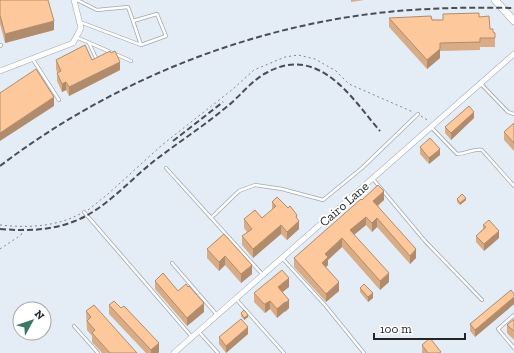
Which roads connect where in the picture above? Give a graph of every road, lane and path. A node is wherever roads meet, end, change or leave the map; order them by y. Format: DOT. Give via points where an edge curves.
graph roads {
  1 [pos="74,0"];
  2 [pos="77,0"];
  3 [pos="495,0"];
  4 [pos="514,20"];
  5 [pos="133,21"];
  6 [pos="80,25"];
  7 [pos="76,37"];
  8 [pos="89,43"];
  9 [pos="141,45"];
  10 [pos="514,54"];
  11 [pos="32,58"];
  12 [pos="131,61"];
  13 [pos="98,62"];
  14 [pos="0,71"];
  15 [pos="481,83"];
  16 [pos="59,100"];
  17 [pos="418,114"];
  18 [pos="514,114"];
  19 [pos="433,126"];
  20 [pos="166,168"];
  21 [pos="372,179"];
  22 [pos="514,186"];
  23 [pos="84,212"];
  24 [pos="211,218"];
  25 [pos="0,225"];
  26 [pos="25,227"];
  27 [pos="0,249"];
  28 [pos="282,258"];
  29 [pos="172,263"];
  30 [pos="263,275"];
  31 [pos="236,299"];
  32 [pos="482,300"];
  33 [pos="217,315"];
  34 [pos="514,315"];
  35 [pos="74,326"];
  36 [pos="199,332"];
  37 [pos="192,337"];
  38 [pos="514,348"];
  39 [pos="98,353"];
  40 [pos="174,353"];
  41 [pos="218,353"];
  42 [pos="284,353"];
  43 [pos="364,353"];
  1 -- 6 [label="street"];
  2 -- 5 [label="lane" via="97,10 128,7"];
  3 -- 4 [label="main road"];
  5 -- 9 [label="lane"];
  5 -- 9 [label="lane" via="157,14 166,36"];
  6 -- 7 [label="street"];
  6 -- 9 [label="lane"];
  7 -- 8 [label="lane"];
  7 -- 11 [label="street" via="73,43"];
  8 -- 12 [label="lane"];
  8 -- 13 [label="lane"];
  10 -- 15 [label="street, Cairo Lane"];
  11 -- 14 [label="street"];
  11 -- 16 [label="lane"];
  15 -- 18 [label="lane" via="508,112"];
  15 -- 19 [label="street, Cairo Lane"];
  17 -- 19 [label="path"];
  17 -- 23 [label="path" via="349,84 336,71 315,59 298,55 285,57 254,70 162,145 92,208"];
  17 -- 24 [label="lane" via="362,168 323,200 255,185 239,191"];
  19 -- 21 [label="street, Cairo Lane"];
  19 -- 22 [label="lane" via="457,154 482,150"];
  20 -- 24 [label="lane"];
  21 -- 28 [label="street, Cairo Lane"];
  21 -- 32 [label="lane" via="425,241"];
  23 -- 26 [label="path" via="47,225"];
  23 -- 37 [label="lane"];
  24 -- 30 [label="lane"];
  25 -- 26 [label="path"];
  26 -- 27 [label="path" via="21,235"];
  28 -- 30 [label="street, Cairo Lane"];
  28 -- 43 [label="lane"];
  29 -- 33 [label="lane"];
  30 -- 31 [label="street, Cairo Lane"];
  31 -- 33 [label="street, Cairo Lane"];
  31 -- 42 [label="lane"];
  33 -- 36 [label="street, Cairo Lane"];
  34 -- 38 [label="lane" via="498,329"];
  35 -- 39 [label="lane"];
  36 -- 37 [label="street, Cairo Lane"];
  36 -- 41 [label="lane"];
  37 -- 40 [label="street, Cairo Lane"];
}
